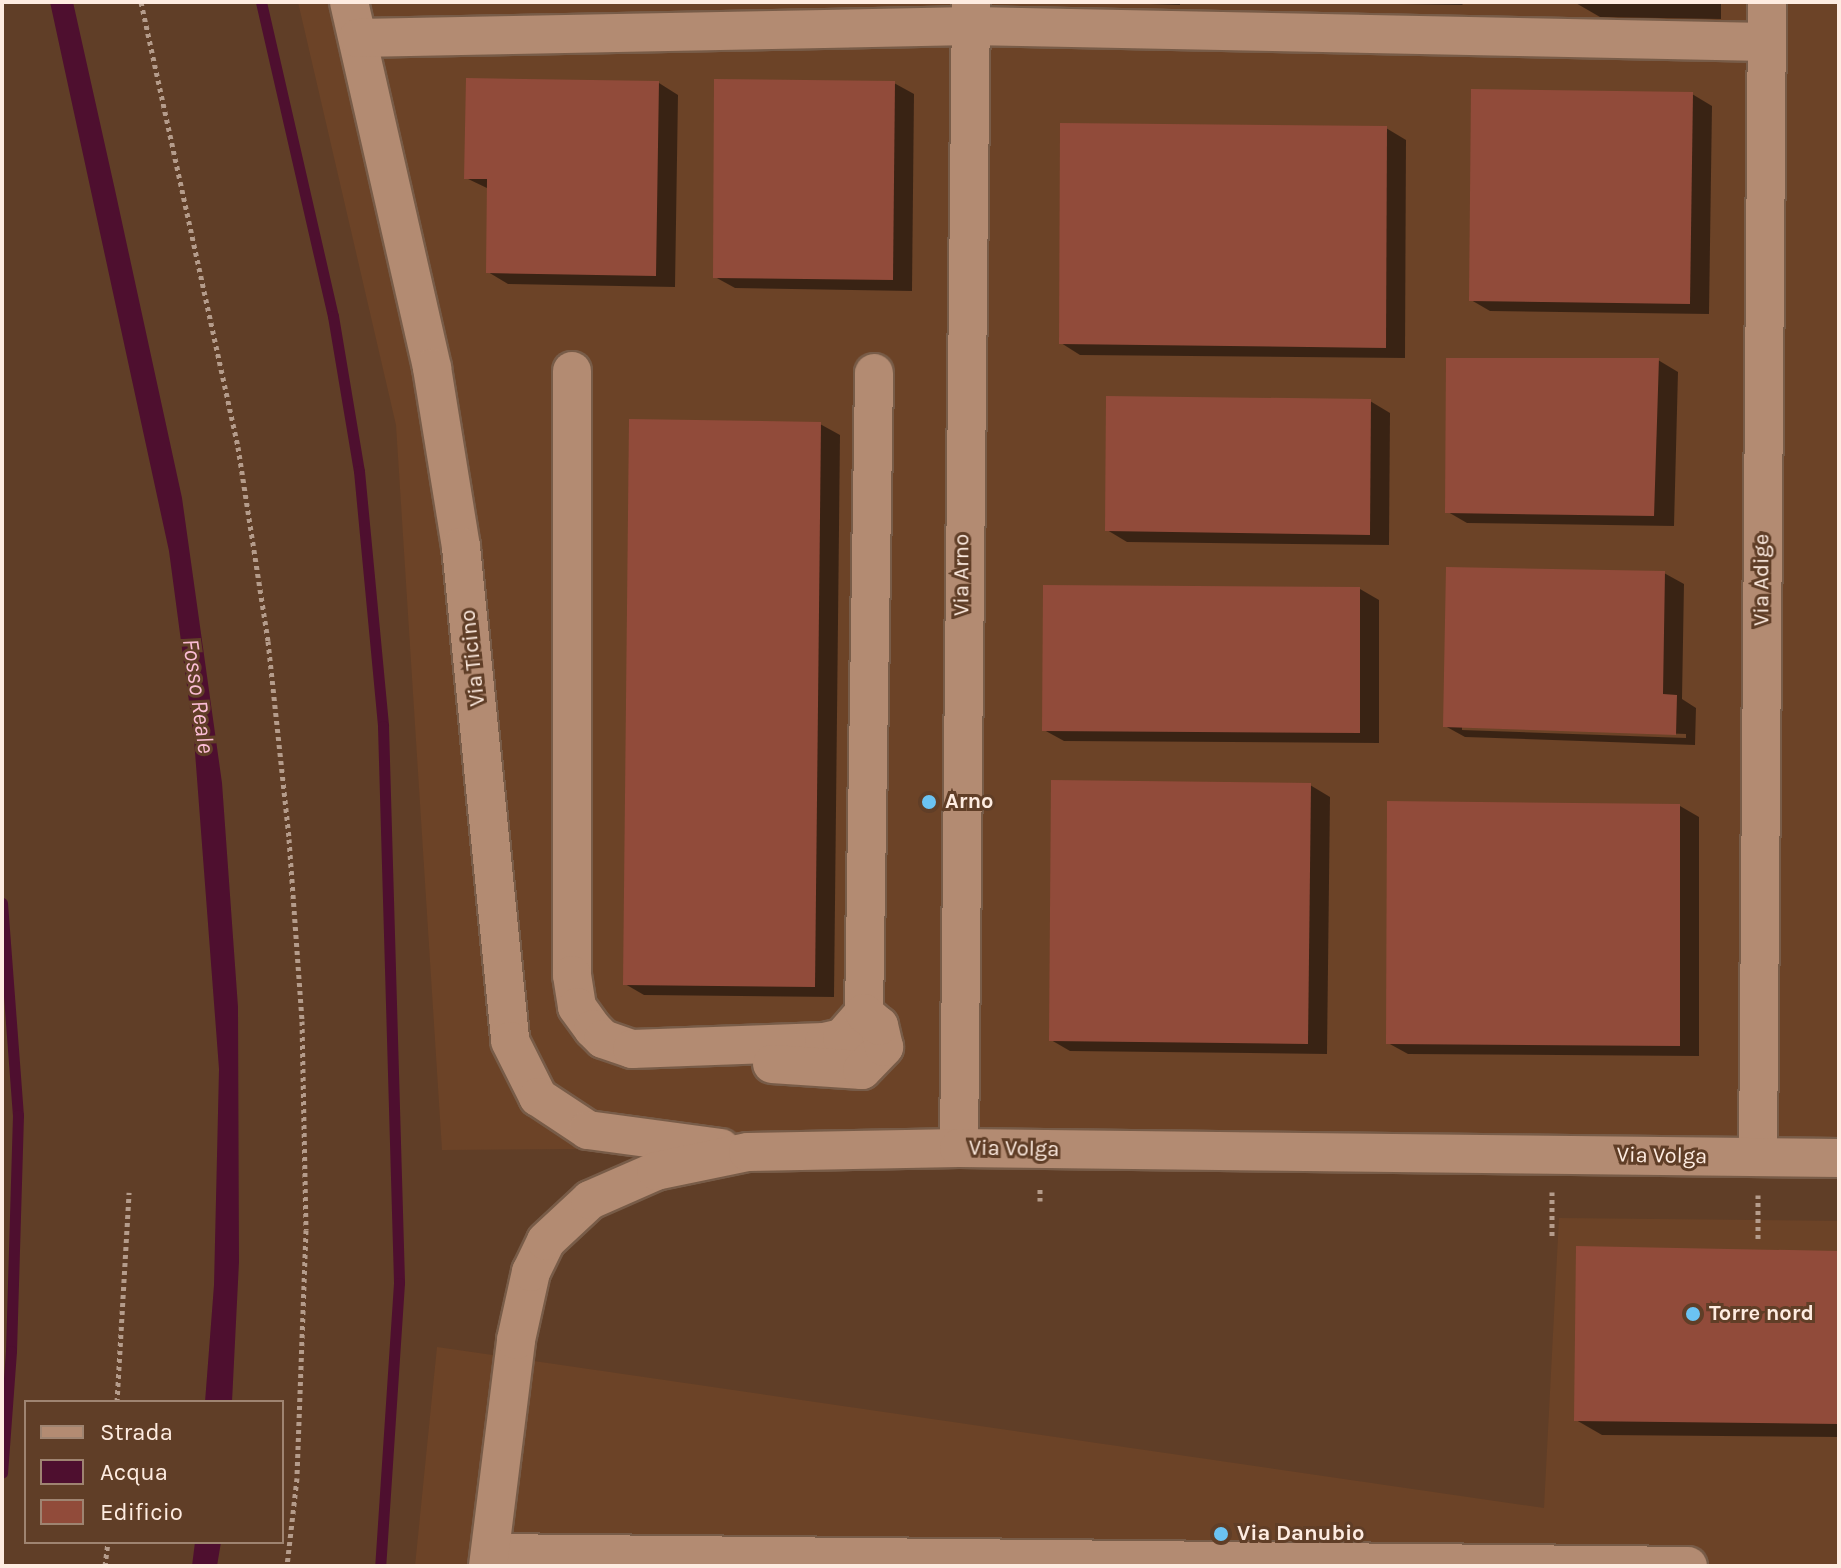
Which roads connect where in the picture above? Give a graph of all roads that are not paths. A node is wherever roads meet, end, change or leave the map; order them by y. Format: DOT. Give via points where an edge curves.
graph roads {
  1 [pos="349,2"];
  2 [pos="1767,2"];
  3 [pos="971,14"];
  4 [pos="358,38"];
  5 [pos="1766,42"];
  6 [pos="572,371"];
  7 [pos="874,373"];
  8 [pos="864,1013"];
  9 [pos="769,1063"];
  10 [pos="959,1148"];
  11 [pos="748,1152"];
  12 [pos="1758,1157"];
  13 [pos="1839,1158"];
  14 [pos="489,1559"];
  15 [pos="1688,1566"];
  1 -- 4 [label="street, Via Ticino"];
  2 -- 5 [label="street, Via Adige"];
  3 -- 4 [label="street"];
  3 -- 5 [label="street"];
  3 -- 10 [label="street, Via Arno"];
  4 -- 11 [label="street, Via Ticino" via="432,368 461,547 510,1041 538,1097 588,1130"];
  5 -- 12 [label="street, Via Adige"];
  6 -- 8 [label="street" via="572,975 577,1007 603,1039 632,1049 824,1042 842,1038"];
  7 -- 8 [label="street"];
  8 -- 9 [label="street" via="879,1026 884,1047 862,1070"];
  10 -- 11 [label="street, Via Volga"];
  10 -- 12 [label="street, Via Volga"];
  11 -- 14 [label="street, Via Volga" via="619,1184 590,1200 546,1241 531,1272 516,1340"];
  12 -- 13 [label="street, Via Volga"];
  14 -- 15 [label="street"];
}
